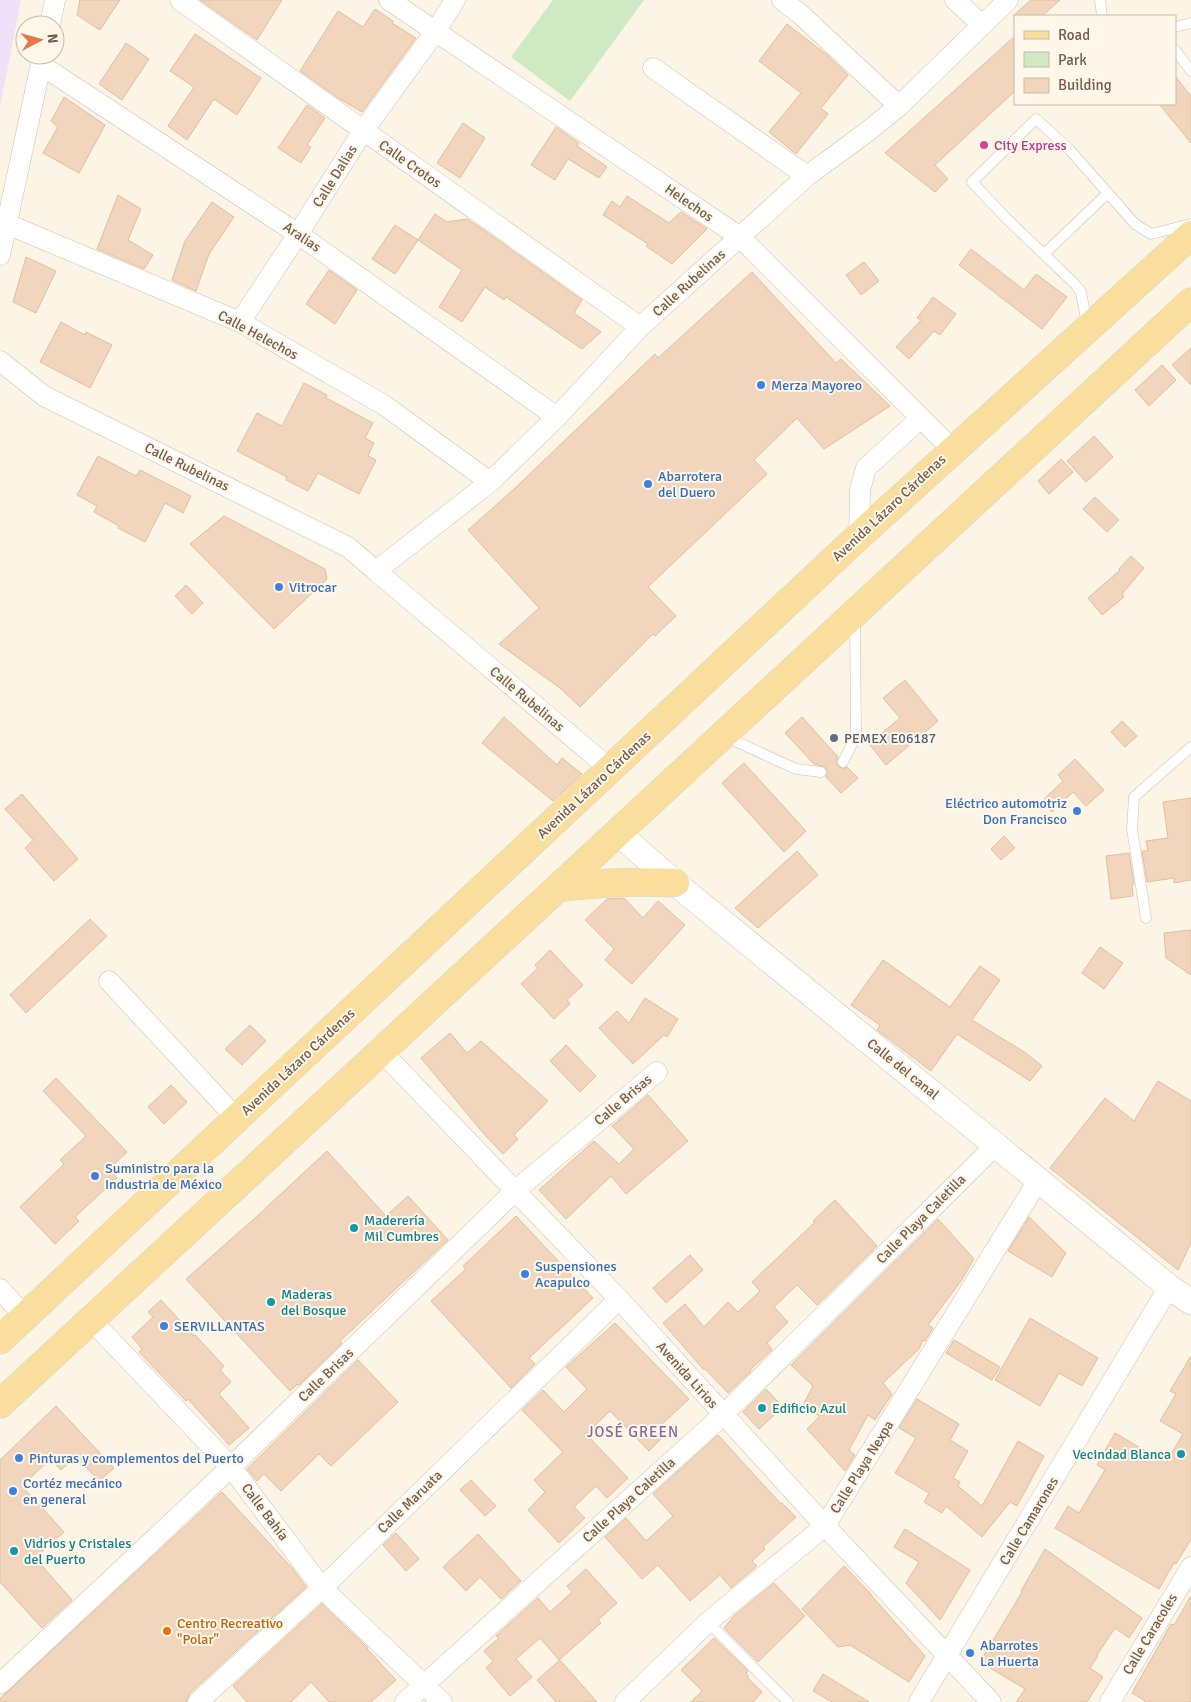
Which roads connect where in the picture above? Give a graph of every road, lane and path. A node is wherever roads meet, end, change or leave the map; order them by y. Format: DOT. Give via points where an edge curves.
graph roads {
  1 [pos="55,0"];
  2 [pos="180,0"];
  3 [pos="389,0"];
  4 [pos="455,0"];
  5 [pos="782,0"];
  6 [pos="955,0"];
  7 [pos="1008,0"];
  8 [pos="1100,0"];
  9 [pos="52,15"];
  10 [pos="1102,15"];
  11 [pos="1191,23"];
  12 [pos="982,25"];
  13 [pos="1176,27"];
  14 [pos="435,32"];
  15 [pos="1176,51"];
  16 [pos="41,65"];
  17 [pos="49,65"];
  18 [pos="653,68"];
  19 [pos="1191,71"];
  20 [pos="899,106"];
  21 [pos="363,131"];
  22 [pos="807,176"];
  23 [pos="1108,192"];
  24 [pos="6,224"];
  25 [pos="1191,224"];
  26 [pos="298,234"];
  27 [pos="1191,235"];
  28 [pos="740,237"];
  29 [pos="1044,254"];
  30 [pos="0,255"];
  31 [pos="1191,302"];
  32 [pos="240,322"];
  33 [pos="640,327"];
  34 [pos="1088,329"];
  35 [pos="0,361"];
  36 [pos="556,417"];
  37 [pos="921,418"];
  38 [pos="953,450"];
  39 [pos="490,482"];
  40 [pos="860,536"];
  41 [pos="376,571"];
  42 [pos="854,614"];
  43 [pos="723,735"];
  44 [pos="1191,747"];
  45 [pos="842,762"];
  46 [pos="610,769"];
  47 [pos="821,772"];
  48 [pos="618,833"];
  49 [pos="675,882"];
  50 [pos="558,888"];
  51 [pos="1146,918"];
  52 [pos="109,981"];
  53 [pos="381,1051"];
  54 [pos="657,1072"];
  55 [pos="237,1119"];
  56 [pos="996,1145"];
  57 [pos="1039,1180"];
  58 [pos="516,1190"];
  59 [pos="1169,1287"];
  60 [pos="0,1289"];
  61 [pos="619,1299"];
  62 [pos="1191,1302"];
  63 [pos="25,1317"];
  64 [pos="91,1320"];
  65 [pos="0,1340"];
  66 [pos="0,1404"];
  67 [pos="724,1415"];
  68 [pos="231,1467"];
  69 [pos="825,1526"];
  70 [pos="1191,1566"];
  71 [pos="322,1588"];
  72 [pos="708,1622"];
  73 [pos="948,1656"];
  74 [pos="0,1684"];
  75 [pos="424,1684"];
  76 [pos="198,1702"];
  77 [pos="406,1702"];
  78 [pos="442,1702"];
  79 [pos="625,1702"];
  80 [pos="788,1702"];
  81 [pos="919,1702"];
  82 [pos="991,1702"];
  83 [pos="1110,1702"];
  1 -- 9 [label="street"];
  2 -- 21 [label="street, Calle Crotos"];
  3 -- 14 [label="street, Helechos"];
  4 -- 14 [label="street, Calle Dalias"];
  5 -- 20 [label="street"];
  6 -- 12 [label="street"];
  7 -- 12 [label="street, Calle Rubelinas"];
  8 -- 10 [label="lane"];
  11 -- 13 [label="lane"];
  12 -- 20 [label="street, Calle Rubelinas"];
  14 -- 21 [label="street, Calle Dalias"];
  14 -- 28 [label="street, Helechos"];
  15 -- 19 [label="lane"];
  16 -- 24 [label="street"];
  17 -- 26 [label="street, Aralias"];
  18 -- 22 [label="street"];
  20 -- 22 [label="street, Calle Rubelinas"];
  21 -- 26 [label="street, Calle Dalias"];
  21 -- 33 [label="street, Calle Crotos"];
  22 -- 28 [label="street, Calle Rubelinas"];
  23 -- 25 [label="lane" via="1134,224 1151,234"];
  23 -- 29 [label="lane"];
  23 -- 29 [label="lane" via="1036,119 972,182"];
  24 -- 30 [label="street"];
  24 -- 32 [label="street, Calle Helechos"];
  26 -- 32 [label="street, Calle Dalias"];
  26 -- 36 [label="street, Aralias"];
  27 -- 34 [label="main road, Avenida Lázaro Cárdenas"];
  28 -- 33 [label="street, Calle Rubelinas"];
  28 -- 37 [label="street, Helechos"];
  29 -- 34 [label="lane" via="1081,292"];
  31 -- 42 [label="main road"];
  32 -- 39 [label="street, Calle Helechos" via="384,405"];
  33 -- 36 [label="street, Calle Rubelinas"];
  34 -- 38 [label="main road, Avenida Lázaro Cárdenas"];
  35 -- 41 [label="street, Calle Rubelinas" via="44,396 348,547"];
  36 -- 39 [label="street, Calle Rubelinas"];
  37 -- 38 [label="street, Helechos"];
  37 -- 40 [label="street" via="866,468 860,490"];
  38 -- 40 [label="main road, Avenida Lázaro Cárdenas"];
  39 -- 41 [label="street, Calle Rubelinas"];
  40 -- 46 [label="main road, Avenida Lázaro Cárdenas"];
  41 -- 46 [label="street, Calle Rubelinas"];
  42 -- 43 [label="main road"];
  42 -- 45 [label="lane" via="856,736"];
  43 -- 47 [label="lane" via="796,769"];
  43 -- 48 [label="main road"];
  44 -- 51 [label="lane" via="1134,797 1132,828"];
  46 -- 55 [label="main road, Avenida Lázaro Cárdenas"];
  48 -- 49 [label="street, Calle del canal"];
  48 -- 50 [label="main road"];
  49 -- 50 [label="main road" via="632,880"];
  49 -- 56 [label="street, Calle del canal"];
  50 -- 53 [label="main road"];
  52 -- 55 [label="street"];
  53 -- 58 [label="street, Avenida Lirios"];
  53 -- 64 [label="main road"];
  54 -- 58 [label="street, Calle Brisas"];
  55 -- 63 [label="main road, Avenida Lázaro Cárdenas"];
  56 -- 57 [label="street, Calle del canal"];
  56 -- 67 [label="street, Calle Playa Caletilla"];
  57 -- 59 [label="street, Calle del canal"];
  57 -- 69 [label="street, Calle Playa Nexpa"];
  58 -- 61 [label="street, Avenida Lirios"];
  58 -- 68 [label="street, Calle Brisas"];
  59 -- 62 [label="street, Calle del canal"];
  59 -- 73 [label="street, Calle Camarones"];
  60 -- 63 [label="street"];
  61 -- 67 [label="street, Avenida Lirios"];
  61 -- 71 [label="street, Calle Maruata"];
  63 -- 65 [label="main road, Avenida Lázaro Cárdenas"];
  64 -- 66 [label="main road"];
  64 -- 68 [label="street, Calle Bahía"];
  67 -- 69 [label="street, Avenida Lirios"];
  67 -- 75 [label="street, Calle Playa Caletilla"];
  68 -- 71 [label="street, Calle Bahía"];
  68 -- 74 [label="street, Calle Brisas"];
  69 -- 72 [label="street, Calle Playa Nexpa"];
  69 -- 73 [label="street, Avenida Lirios"];
  70 -- 83 [label="street, Calle Caracoles"];
  71 -- 75 [label="street, Calle Bahía"];
  71 -- 76 [label="street, Calle Maruata"];
  72 -- 79 [label="street, Calle Playa Nexpa"];
  72 -- 80 [label="lane"];
  73 -- 81 [label="street, Calle Camarones"];
  73 -- 82 [label="street, Avenida Lirios"];
  75 -- 77 [label="street, Calle Playa Caletilla"];
  75 -- 78 [label="street, Calle Bahía"];
}
